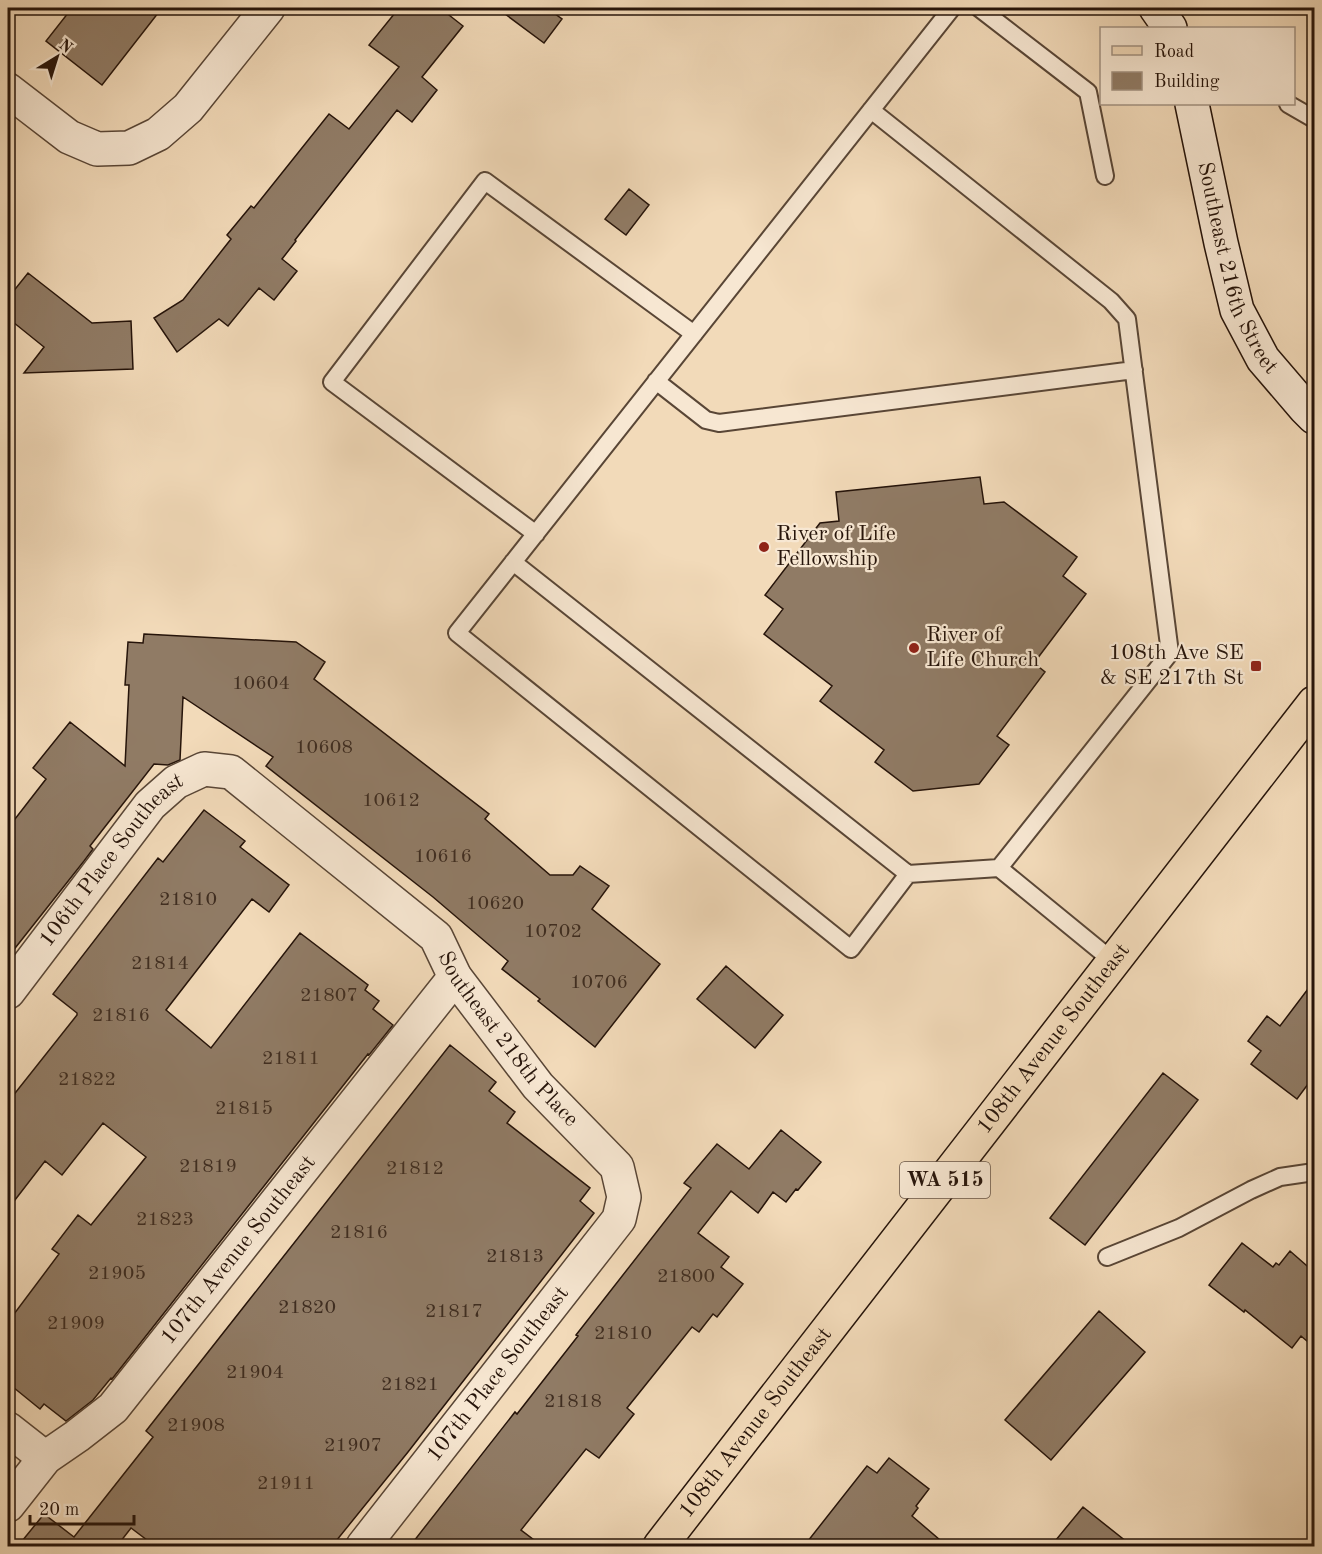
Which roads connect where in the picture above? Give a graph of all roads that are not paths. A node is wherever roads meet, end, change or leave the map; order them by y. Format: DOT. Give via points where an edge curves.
graph roads {
  1 [pos="268,8"];
  2 [pos="952,8"];
  3 [pos="979,8"];
  4 [pos="1156,8"];
  5 [pos="1169,27"];
  6 [pos="8,90"];
  7 [pos="1192,105"];
  8 [pos="1290,105"];
  9 [pos="871,110"];
  10 [pos="1314,119"];
  11 [pos="1105,176"];
  12 [pos="694,334"];
  13 [pos="1134,370"];
  14 [pos="656,381"];
  15 [pos="1314,417"];
  16 [pos="536,534"];
  17 [pos="513,562"];
  18 [pos="1314,703"];
  19 [pos="204,769"];
  20 [pos="999,868"];
  21 [pos="908,874"];
  22 [pos="1114,962"];
  23 [pos="455,977"];
  24 [pos="8,992"];
  25 [pos="1314,1172"];
  26 [pos="624,1197"];
  27 [pos="1107,1257"];
  28 [pos="8,1429"];
  29 [pos="45,1458"];
  30 [pos="8,1506"];
  31 [pos="363,1546"];
  32 [pos="660,1546"];
  1 -- 6 [label="street" via="188,108 158,134 129,148 97,149 69,137"];
  2 -- 9 [label="lane"];
  3 -- 11 [label="lane" via="1088,92"];
  4 -- 5 [label="street"];
  7 -- 15 [label="street, Southeast 216th Street" via="1237,310 1263,359"];
  8 -- 10 [label="lane"];
  9 -- 12 [label="lane"];
  9 -- 13 [label="lane" via="1111,301 1127,319"];
  12 -- 14 [label="lane"];
  12 -- 16 [label="lane" via="485,181 332,382"];
  13 -- 14 [label="lane" via="719,423 706,420"];
  13 -- 20 [label="lane" via="1170,652"];
  14 -- 16 [label="lane"];
  16 -- 17 [label="lane"];
  17 -- 21 [label="lane"];
  17 -- 21 [label="lane" via="457,633 851,949"];
  18 -- 22 [label="main road, 108th Avenue Southeast / WA 515"];
  19 -- 23 [label="street, Southeast 218th Place" via="231,772 436,937"];
  19 -- 24 [label="street, 106th Place Southeast" via="176,782 150,805"];
  20 -- 21 [label="lane"];
  20 -- 22 [label="lane"];
  22 -- 32 [label="main road, 108th Avenue Southeast / WA 515"];
  23 -- 26 [label="street, Southeast 218th Place" via="538,1086 617,1167"];
  23 -- 29 [label="street, 107th Avenue Southeast" via="113,1408"];
  25 -- 27 [label="lane" via="1280,1177"];
  26 -- 31 [label="street, 107th Place Southeast" via="620,1219"];
  28 -- 29 [label="street"];
  29 -- 30 [label="street, 107th Avenue Southeast"];
}
